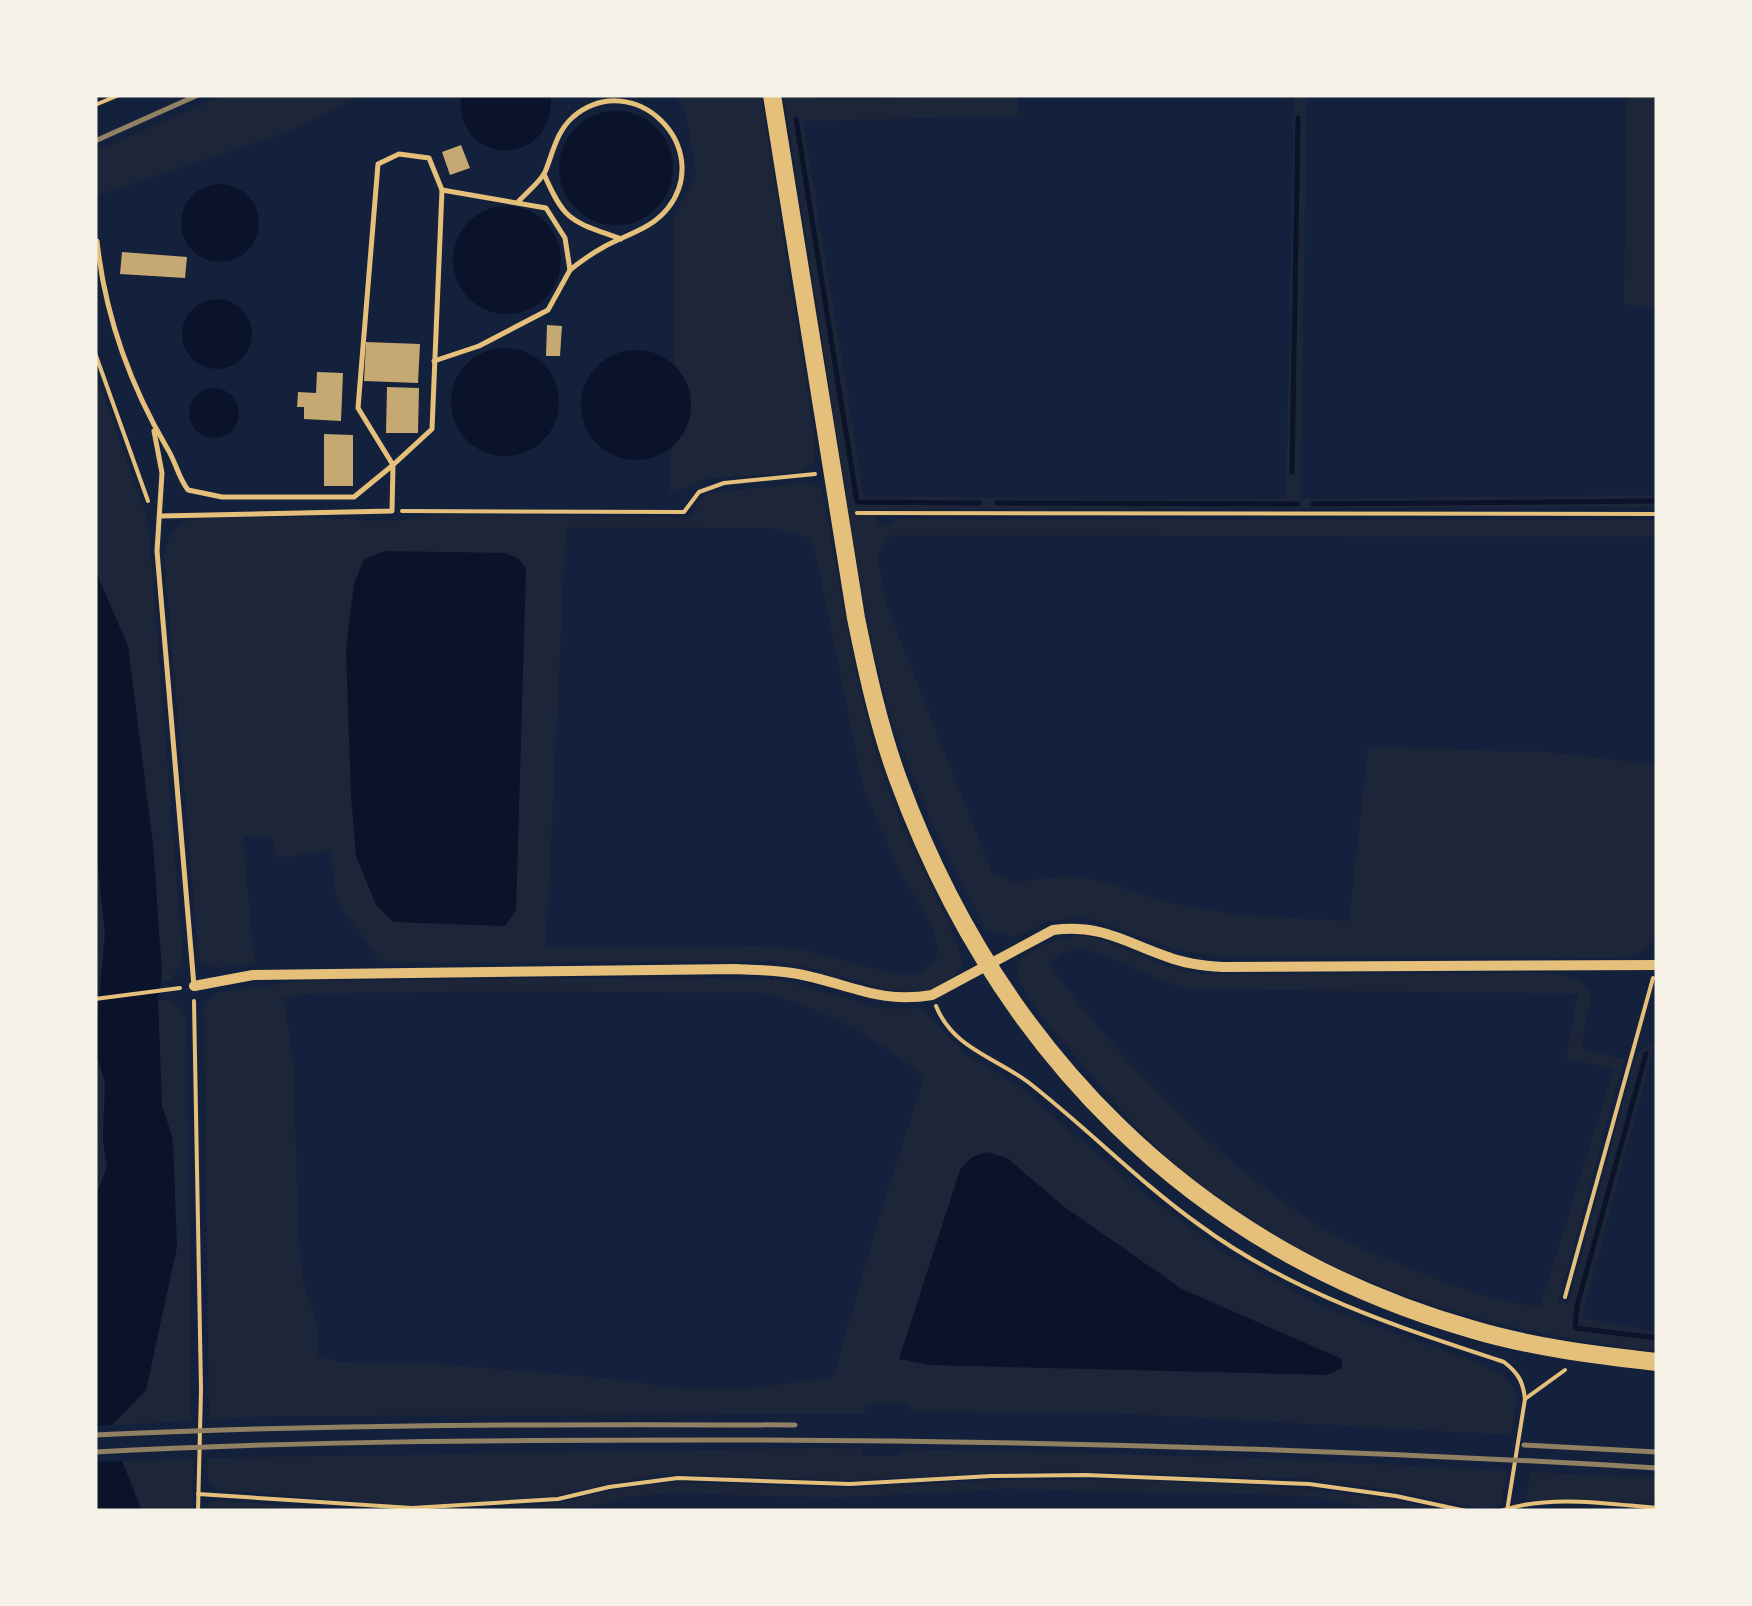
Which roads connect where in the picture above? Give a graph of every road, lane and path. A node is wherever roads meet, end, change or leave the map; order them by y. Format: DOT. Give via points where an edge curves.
graph roads {
  1 [pos="120,95"];
  2 [pos="772,95"];
  3 [pos="95,104"];
  4 [pos="544,174"];
  5 [pos="442,190"];
  6 [pos="519,201"];
  7 [pos="622,239"];
  8 [pos="96,241"];
  9 [pos="570,270"];
  10 [pos="95,353"];
  11 [pos="434,361"];
  12 [pos="153,424"];
  13 [pos="393,465"];
  14 [pos="832,472"];
  15 [pos="392,511"];
  16 [pos="839,512"];
  17 [pos="1657,514"];
  18 [pos="161,516"];
  19 [pos="987,964"];
  20 [pos="1657,965"];
  21 [pos="194,986"];
  22 [pos="168,991"];
  23 [pos="96,999"];
  24 [pos="1565,1297"];
  25 [pos="1504,1362"];
  26 [pos="1657,1362"];
  27 [pos="1569,1367"];
  28 [pos="1525,1399"];
  29 [pos="198,1494"];
  30 [pos="1657,1508"];
  31 [pos="1505,1510"];
  32 [pos="198,1511"];
  33 [pos="1466,1511"];
  1 -- 3 [label="path"];
  2 -- 14 [label="main road"];
  4 -- 6 [label="lane"];
  4 -- 7 [label="lane" via="559,210"];
  4 -- 7 [label="lane" via="573,118 601,103 625,100 670,126 681,156 679,183 668,208"];
  5 -- 6 [label="lane"];
  5 -- 11 [label="lane"];
  5 -- 13 [label="lane" via="429,158 399,154 378,164 358,408"];
  6 -- 9 [label="lane" via="546,208 564,238"];
  7 -- 9 [label="lane"];
  8 -- 12 [label="lane" via="119,348"];
  9 -- 11 [label="lane" via="548,310"];
  10 -- 18 [label="path" via="149,504"];
  11 -- 13 [label="lane" via="432,429"];
  12 -- 13 [label="lane" via="181,481 201,494 354,496"];
  12 -- 18 [label="lane"];
  13 -- 15 [label="lane"];
  14 -- 15 [label="path" via="724,484 698,492 684,512"];
  14 -- 16 [label="main road"];
  15 -- 18 [label="lane"];
  16 -- 17 [label="path"];
  16 -- 19 [label="main road" via="863,654 898,778"];
  18 -- 21 [label="lane" via="157,551"];
  19 -- 20 [label="street" via="1053,930 1091,928 1181,962 1223,967"];
  19 -- 21 [label="street" via="932,996 912,999 792,973 736,969 253,975"];
  19 -- 26 [label="main road" via="1046,1046 1143,1153 1188,1190 1313,1269 1470,1329"];
  20 -- 24 [label="path"];
  21 -- 29 [label="path"];
  22 -- 23 [label="path"];
  25 -- 28 [label="path" via="1524,1384"];
  27 -- 28 [label="path"];
  28 -- 31 [label="path"];
  29 -- 32 [label="path"];
  29 -- 33 [label="path" via="412,1508 558,1499 678,1478 850,1484 1086,1475 1309,1484"];
  30 -- 31 [label="path" via="1562,1504"];
}
